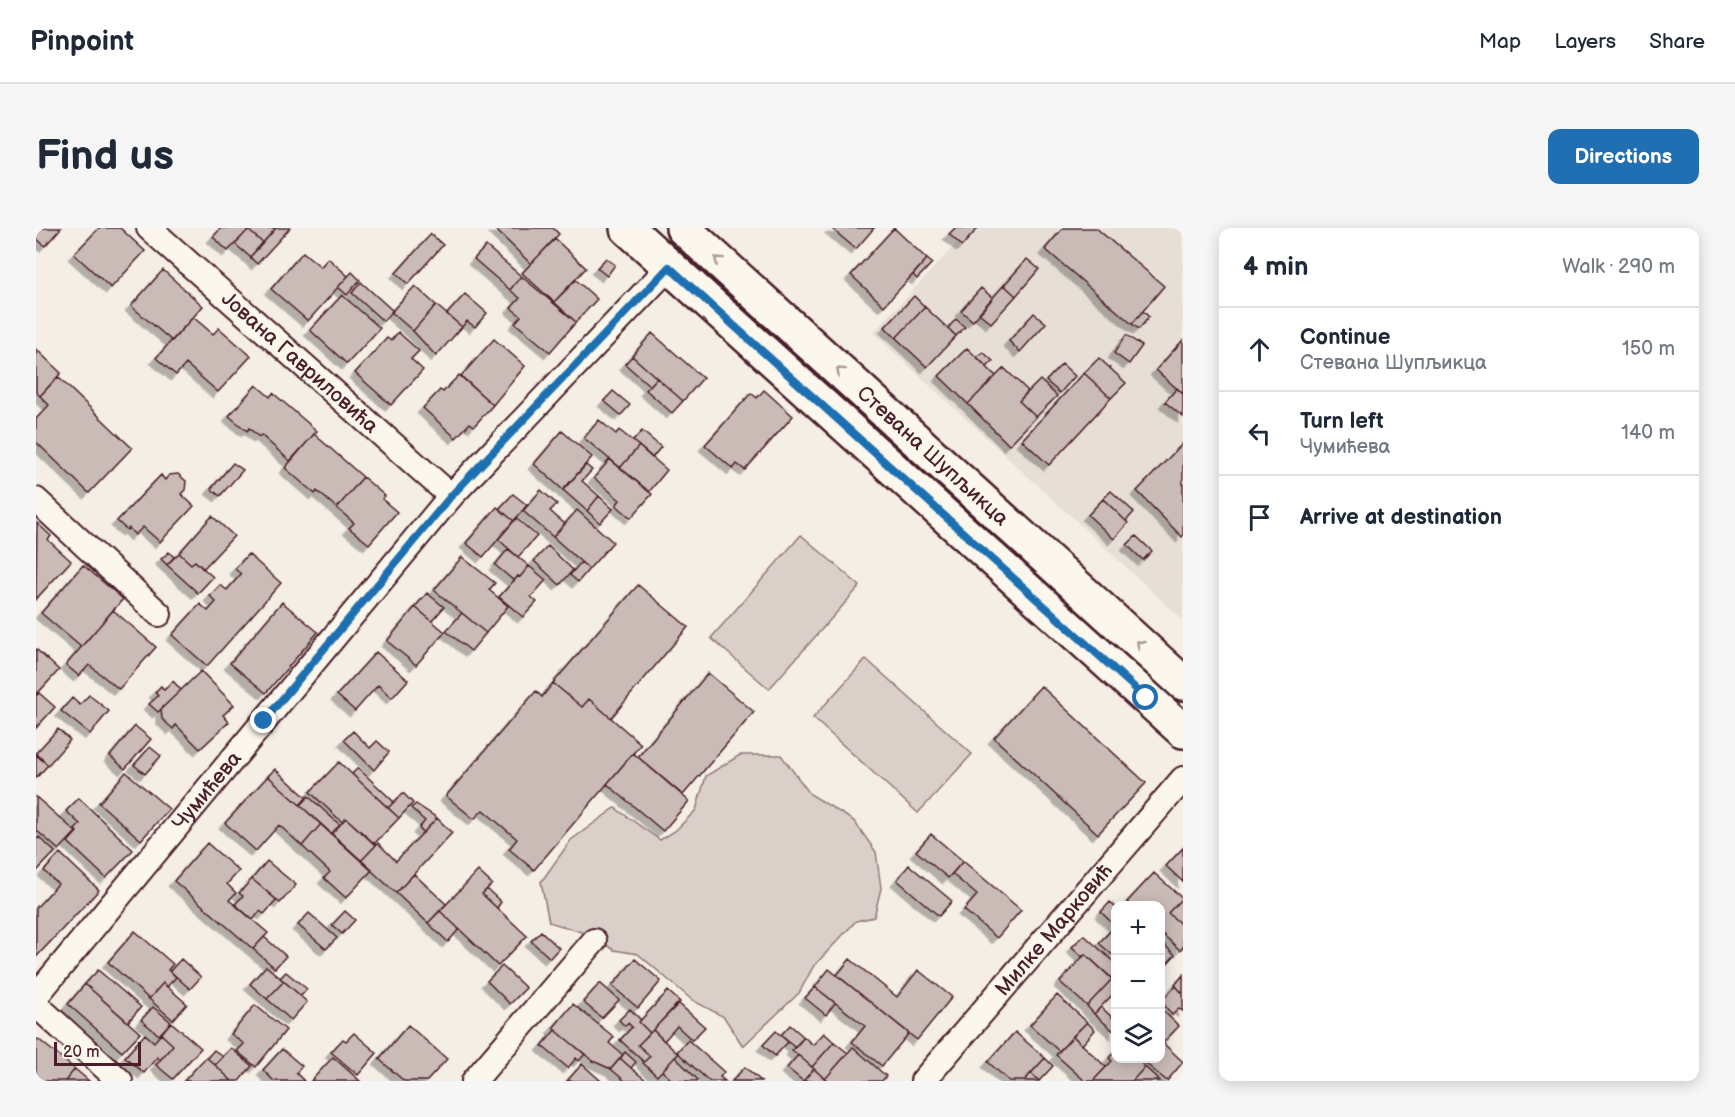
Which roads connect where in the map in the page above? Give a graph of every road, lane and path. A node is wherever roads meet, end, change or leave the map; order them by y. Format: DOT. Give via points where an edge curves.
graph roads {
  1 [pos="149,228"];
  2 [pos="627,228"];
  3 [pos="683,228"];
  4 [pos="669,267"];
  5 [pos="451,496"];
  6 [pos="36,500"];
  7 [pos="159,614"];
  8 [pos="1183,683"];
  9 [pos="1183,731"];
  10 [pos="1183,779"];
  11 [pos="594,941"];
  12 [pos="36,996"];
  13 [pos="36,1005"];
  14 [pos="120,1081"];
  15 [pos="474,1081"];
  16 [pos="923,1081"];
  1 -- 5 [label="street, Јована Гавриловића"];
  2 -- 4 [label="main road, Стевана Шупљикца"];
  8 -- 3 [label="main road, Стевана Шупљикца, one-way"];
  4 -- 5 [label="street, Чумићева"];
  4 -- 9 [label="main road, Стевана Шупљикца"];
  5 -- 12 [label="street, Чумићева"];
  6 -- 7 [label="street"];
  10 -- 16 [label="street, Милке Марковић"];
  11 -- 15 [label="street"];
  13 -- 14 [label="street"];
}
